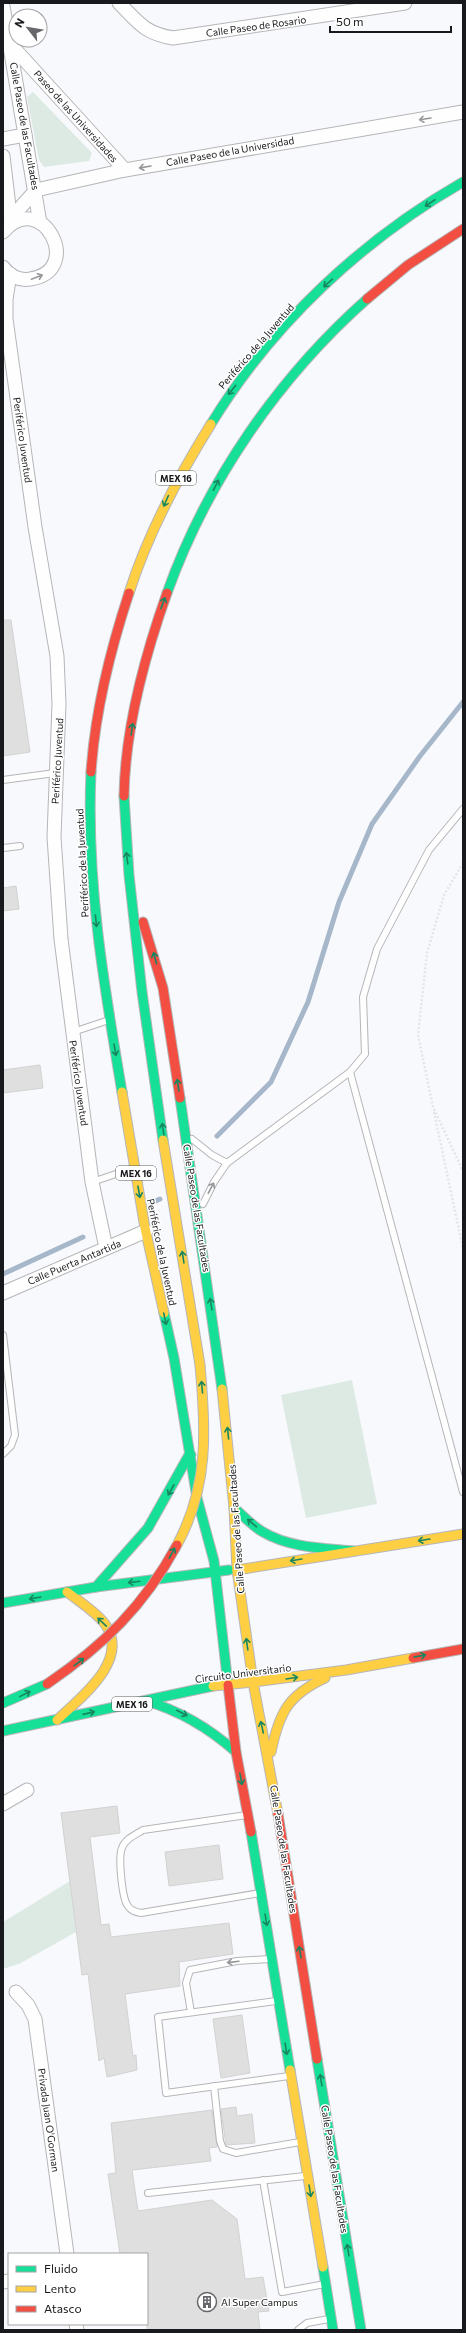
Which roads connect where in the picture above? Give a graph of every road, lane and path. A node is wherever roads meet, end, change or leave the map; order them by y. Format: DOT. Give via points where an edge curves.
graph roads {
  1 [pos="119,3"];
  2 [pos="405,3"];
  3 [pos="3,6"];
  4 [pos="370,6"];
  5 [pos="8,34"];
  6 [pos="10,48"];
  7 [pos="13,48"];
  8 [pos="463,112"];
  9 [pos="25,135"];
  10 [pos="3,139"];
  11 [pos="3,156"];
  12 [pos="125,170"];
  13 [pos="463,182"];
  14 [pos="36,190"];
  15 [pos="40,223"];
  16 [pos="8,225"];
  17 [pos="463,229"];
  18 [pos="5,270"];
  19 [pos="55,773"];
  20 [pos="3,780"];
  21 [pos="463,809"];
  22 [pos="20,846"];
  23 [pos="3,848"];
  24 [pos="463,863"];
  25 [pos="132,897"];
  26 [pos="110,1020"];
  27 [pos="72,1032"];
  28 [pos="350,1072"];
  29 [pos="433,1107"];
  30 [pos="186,1134"];
  31 [pos="227,1163"];
  32 [pos="135,1168"];
  33 [pos="463,1172"];
  34 [pos="92,1182"];
  35 [pos="198,1216"];
  36 [pos="146,1231"];
  37 [pos="106,1248"];
  38 [pos="463,1249"];
  39 [pos="3,1293"];
  40 [pos="3,1335"];
  41 [pos="229,1448"];
  42 [pos="3,1454"];
  43 [pos="221,1454"];
  44 [pos="189,1459"];
  45 [pos="211,1459"];
  46 [pos="463,1492"];
  47 [pos="234,1508"];
  48 [pos="463,1534"];
  49 [pos="354,1551"];
  50 [pos="237,1570"];
  51 [pos="215,1572"];
  52 [pos="96,1587"];
  53 [pos="67,1592"];
  54 [pos="3,1603"];
  55 [pos="463,1649"];
  56 [pos="346,1670"];
  57 [pos="253,1682"];
  58 [pos="228,1685"];
  59 [pos="145,1701"];
  60 [pos="3,1703"];
  61 [pos="57,1720"];
  62 [pos="3,1731"];
  63 [pos="236,1752"];
  64 [pos="269,1759"];
  65 [pos="27,1790"];
  66 [pos="3,1804"];
  67 [pos="248,1814"];
  68 [pos="261,1893"];
  69 [pos="272,1959"];
  70 [pos="16,1992"];
  71 [pos="279,2000"];
  72 [pos="191,2012"];
  73 [pos="291,2076"];
  74 [pos="214,2086"];
  75 [pos="302,2141"];
  76 [pos="307,2176"];
  77 [pos="263,2180"];
  78 [pos="148,2193"];
  79 [pos="67,2253"];
  80 [pos="328,2284"];
  81 [pos="330,2319"];
  82 [pos="342,2324"];
  83 [pos="298,2330"];
  84 [pos="332,2330"];
  85 [pos="361,2330"];
  1 -- 4 [label="street, Calle Paseo de Rosario" via="144,28 155,35 173,38"];
  2 -- 4 [label="street, Calle Paseo de Rosario"];
  3 -- 5 [label="street, Calle Paseo de las Facultades"];
  6 -- 9 [label="street, Calle Paseo de las Facultades"];
  7 -- 12 [label="street, Paseo de las Universidades"];
  8 -- 12 [label="street, Calle Paseo de la Universidad, one-way"];
  9 -- 10 [label="street"];
  9 -- 14 [label="street, Calle Paseo de las Facultades"];
  11 -- 16 [label="street"];
  12 -- 14 [label="street, Calle Paseo de la Universidad"];
  13 -- 26 [label="main road, Periférico de la Juventud / MEX 16, one-way" via="380,236 318,292 263,351 222,403 176,477 146,546 122,614 104,681 93,757 89,818 92,883 102,980"];
  14 -- 15 [label="street, Calle Paseo de las Facultades"];
  14 -- 16 [label="street"];
  15 -- 16 [label="street" via="21,221"];
  18 -- 15 [label="street, one-way" via="28,280 46,273 53,265 56,256 54,236"];
  25 -- 17 [label="main road, one-way" via="125,844 126,771 134,711 162,605 192,532 225,469 290,377 337,326 388,282 443,240"];
  18 -- 19 [label="street, Periférico Juventud" via="6,319 35,528 57,662 59,704"];
  19 -- 20 [label="lane"];
  19 -- 27 [label="street, Periférico Juventud" via="56,883"];
  21 -- 28 [label="lane" via="429,850 377,950 363,997 365,1054"];
  22 -- 23 [label="lane"];
  24 -- 29 [label="path" via="444,895 427,953 418,1035"];
  30 -- 25 [label="main road, Calle Paseo de las Facultades, one-way" via="163,988 145,926"];
  60 -- 25 [label="main road, one-way, bridge" via="47,1684 104,1642 138,1604 161,1572 181,1536 193,1506 202,1471 205,1414 200,1364 144,1011"];
  26 -- 27 [label="lane"];
  26 -- 32 [label="main road, Periférico de la Juventud / MEX 16, one-way"];
  27 -- 34 [label="street, Periférico Juventud"];
  28 -- 31 [label="lane"];
  28 -- 46 [label="lane"];
  29 -- 33 [label="path"];
  29 -- 38 [label="path"];
  30 -- 31 [label="lane" via="209,1153"];
  30 -- 35 [label="main road, Calle Paseo de las Facultades"];
  35 -- 31 [label="lane, one-way" via="214,1182"];
  32 -- 34 [label="lane"];
  32 -- 36 [label="main road, Periférico de la Juventud / MEX 16, one-way"];
  34 -- 37 [label="street, Periférico Juventud"];
  41 -- 35 [label="main road, Calle Paseo de las Facultades, one-way" via="220,1358"];
  36 -- 37 [label="street, Calle Puerta Antartida"];
  36 -- 44 [label="main road, Periférico de la Juventud / MEX 16, one-way" via="174,1361"];
  37 -- 39 [label="street, Calle Puerta Antartida"];
  40 -- 42 [label="lane" via="15,1435 11,1446"];
  41 -- 43 [label="main road"];
  41 -- 47 [label="main road, Calle Paseo de las Facultades"];
  44 -- 45 [label="main road"];
  44 -- 51 [label="main road, Periférico de la Juventud / MEX 16"];
  44 -- 52 [label="main road, one-way" via="148,1528"];
  49 -- 47 [label="main road, one-way" via="298,1545 278,1539 263,1532"];
  47 -- 50 [label="main road, Calle Paseo de las Facultades"];
  48 -- 49 [label="main road, one-way"];
  49 -- 50 [label="main road, one-way"];
  50 -- 51 [label="main road"];
  57 -- 50 [label="main road, Calle Paseo de las Facultades, one-way"];
  51 -- 52 [label="main road, one-way"];
  51 -- 58 [label="main road, MEX 16"];
  52 -- 53 [label="main road"];
  53 -- 54 [label="main road, one-way"];
  61 -- 53 [label="main road, one-way" via="101,1676 111,1656 112,1646 111,1634 106,1625"];
  56 -- 55 [label="main road, Circuito Universitario / MEX 16, one-way"];
  57 -- 56 [label="main road, Circuito Universitario / MEX 16, one-way"];
  56 -- 64 [label="main road" via="301,1690 286,1704 278,1719"];
  57 -- 58 [label="main road, Circuito Universitario / MEX 16"];
  64 -- 57 [label="main road, Calle Paseo de las Facultades, one-way"];
  58 -- 59 [label="main road, Circuito Universitario / MEX 16" via="208,1686"];
  58 -- 63 [label="main road"];
  61 -- 59 [label="main road, Circuito Universitario / MEX 16, one-way"];
  59 -- 63 [label="main road, one-way" via="172,1709 206,1726"];
  61 -- 62 [label="main road, Circuito Universitario / MEX 16"];
  63 -- 67 [label="main road, one-way"];
  85 -- 64 [label="main road, Calle Paseo de las Facultades, one-way" via="349,2279"];
  65 -- 66 [label="street"];
  67 -- 68 [label="main road"];
  67 -- 68 [label="lane" via="142,1830 128,1839 122,1847 120,1857 123,1884 127,1905 133,1911 141,1913"];
  68 -- 69 [label="main road, one-way"];
  69 -- 71 [label="main road"];
  69 -- 72 [label="lane, one-way" via="237,1961 190,1970 186,1983"];
  70 -- 79 [label="street, Privada Juan O'Gorman" via="28,2005 35,2019"];
  71 -- 72 [label="lane"];
  71 -- 73 [label="main road, one-way"];
  72 -- 74 [label="lane" via="158,2016 166,2093"];
  73 -- 74 [label="lane"];
  73 -- 75 [label="main road"];
  74 -- 75 [label="lane" via="223,2149 236,2153"];
  75 -- 76 [label="main road"];
  76 -- 77 [label="lane"];
  76 -- 80 [label="main road, one-way"];
  77 -- 78 [label="lane"];
  77 -- 80 [label="lane" via="282,2292"];
  80 -- 81 [label="main road"];
  81 -- 82 [label="main road"];
  81 -- 83 [label="lane" via="307,2323"];
  81 -- 84 [label="main road"];
}
